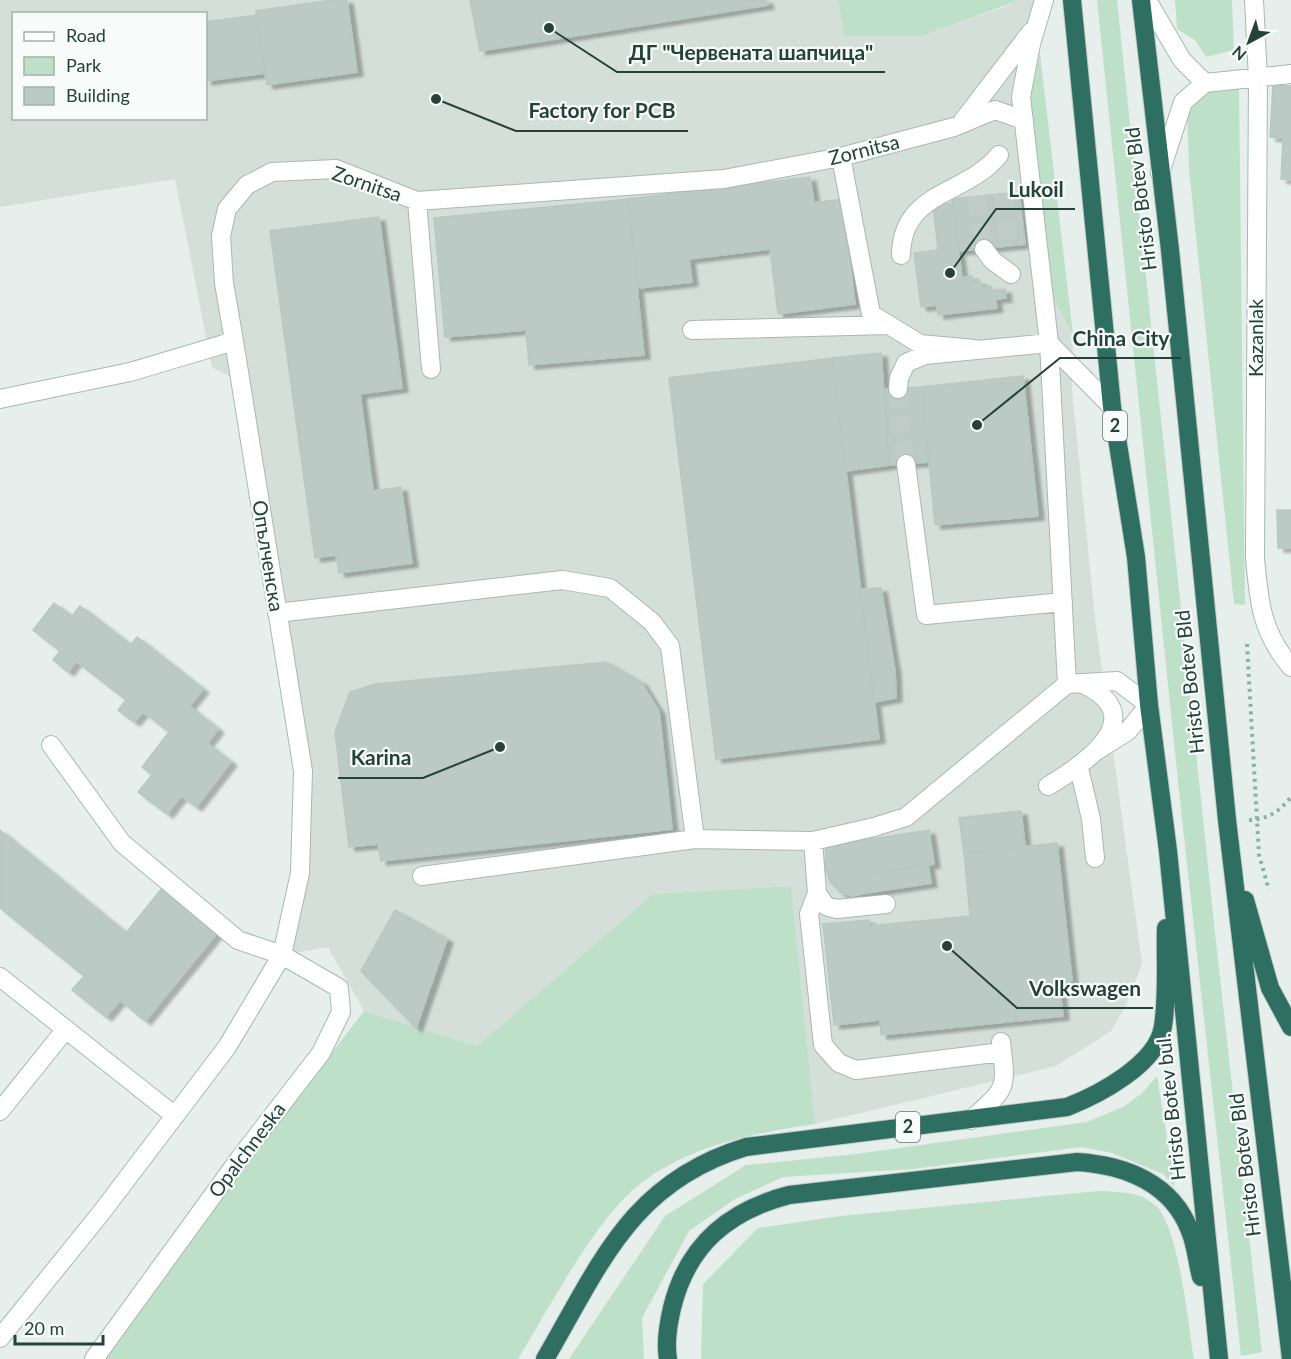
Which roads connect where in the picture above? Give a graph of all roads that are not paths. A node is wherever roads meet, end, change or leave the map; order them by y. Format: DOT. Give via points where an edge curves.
graph roads {
  1 [pos="1046,0"];
  2 [pos="1072,0"];
  3 [pos="1141,0"];
  4 [pos="1147,0"];
  5 [pos="1254,0"];
  6 [pos="1038,23"];
  7 [pos="1291,74"];
  8 [pos="1258,78"];
  9 [pos="1205,83"];
  10 [pos="1024,120"];
  11 [pos="961,124"];
  12 [pos="841,157"];
  13 [pos="994,163"];
  14 [pos="1160,172"];
  15 [pos="417,201"];
  16 [pos="984,249"];
  17 [pos="901,255"];
  18 [pos="1011,274"];
  19 [pos="888,325"];
  20 [pos="692,330"];
  21 [pos="234,341"];
  22 [pos="1049,343"];
  23 [pos="974,349"];
  24 [pos="431,369"];
  25 [pos="898,389"];
  26 [pos="0,399"];
  27 [pos="1112,407"];
  28 [pos="906,464"];
  29 [pos="1063,602"];
  30 [pos="277,613"];
  31 [pos="1291,667"];
  32 [pos="1075,684"];
  33 [pos="1149,705"];
  34 [pos="51,745"];
  35 [pos="1096,751"];
  36 [pos="1079,768"];
  37 [pos="1048,786"];
  38 [pos="695,839"];
  39 [pos="813,841"];
  40 [pos="1230,844"];
  41 [pos="1168,851"];
  42 [pos="1095,858"];
  43 [pos="422,876"];
  44 [pos="817,893"];
  45 [pos="886,904"];
  46 [pos="282,955"];
  47 [pos="0,977"];
  48 [pos="1291,1027"];
  49 [pos="66,1029"];
  50 [pos="0,1111"];
  51 [pos="175,1116"];
  52 [pos="971,1120"];
  53 [pos="1291,1323"];
  54 [pos="0,1338"];
  55 [pos="1290,1351"];
  56 [pos="1218,1357"];
  57 [pos="94,1359"];
  58 [pos="545,1359"];
  59 [pos="668,1359"];
  1 -- 6 [label="street"];
  2 -- 27 [label="highway, 2"];
  3 -- 14 [label="highway, Hristo Botev Bld"];
  4 -- 9 [label="street" via="1182,60"];
  5 -- 8 [label="street, Kazanlak"];
  6 -- 10 [label="street" via="1021,97"];
  6 -- 11 [label="street"];
  7 -- 8 [label="street"];
  8 -- 9 [label="street"];
  8 -- 31 [label="street, Kazanlak" via="1255,558 1259,606 1267,634"];
  9 -- 14 [label="street" via="1183,102"];
  10 -- 11 [label="street, Zornitsa" via="995,110"];
  10 -- 22 [label="street"];
  11 -- 12 [label="street, Zornitsa"];
  12 -- 15 [label="street, Zornitsa" via="724,179"];
  12 -- 19 [label="street" via="870,314"];
  13 -- 17 [label="street" via="971,190 934,197 915,214 901,236"];
  14 -- 40 [label="highway, Hristo Botev Bld"];
  15 -- 21 [label="street, Zornitsa" via="336,169 272,172 247,185 227,209 221,236"];
  15 -- 24 [label="street"];
  16 -- 18 [label="street"];
  19 -- 20 [label="street"];
  19 -- 23 [label="street" via="920,344"];
  21 -- 26 [label="street" via="130,372"];
  21 -- 30 [label="street, Опълченска"];
  22 -- 23 [label="street"];
  22 -- 27 [label="street"];
  22 -- 29 [label="street"];
  23 -- 25 [label="street" via="925,356 906,363"];
  27 -- 33 [label="highway, 2" via="1136,557"];
  28 -- 29 [label="street" via="926,615"];
  29 -- 32 [label="street"];
  30 -- 38 [label="street" via="562,580 610,588 652,622 670,646"];
  30 -- 46 [label="street, Опълченска" via="303,771 300,873"];
  32 -- 33 [label="street" via="1117,681"];
  32 -- 35 [label="street" via="1097,691 1110,703 1114,716 1110,731"];
  32 -- 39 [label="street" via="906,817"];
  33 -- 35 [label="street" via="1128,731"];
  33 -- 41 [label="highway, 2"];
  34 -- 46 [label="street" via="122,843 238,940"];
  35 -- 36 [label="street"];
  36 -- 37 [label="street"];
  36 -- 42 [label="street"];
  38 -- 39 [label="street"];
  38 -- 43 [label="street"];
  39 -- 44 [label="street"];
  40 -- 48 [label="highway" via="1270,988"];
  40 -- 55 [label="highway, Hristo Botev Bld"];
  41 -- 52 [label="highway, 2" via="1163,1028 1155,1043 1122,1079 1084,1100 1066,1107"];
  41 -- 56 [label="highway, Hristo Botev bul. / 2"];
  44 -- 45 [label="street" via="826,906 837,909"];
  44 -- 52 [label="street" via="809,914 824,1045 838,1063 856,1070 1001,1047 1004,1088"];
  46 -- 51 [label="street" via="227,1047"];
  46 -- 57 [label="street, Opalchneska" via="339,988 341,1012 321,1053"];
  47 -- 49 [label="street"];
  49 -- 50 [label="street"];
  49 -- 51 [label="street"];
  51 -- 54 [label="street"];
  52 -- 58 [label="highway, 2" via="746,1147 700,1164 658,1191 622,1230"];
  53 -- 55 [label="highway"];
  56 -- 59 [label="highway" via="1190,1231 1167,1194 1129,1170 1077,1162 789,1195 746,1210 715,1232 691,1257 676,1292 667,1332"];
}
